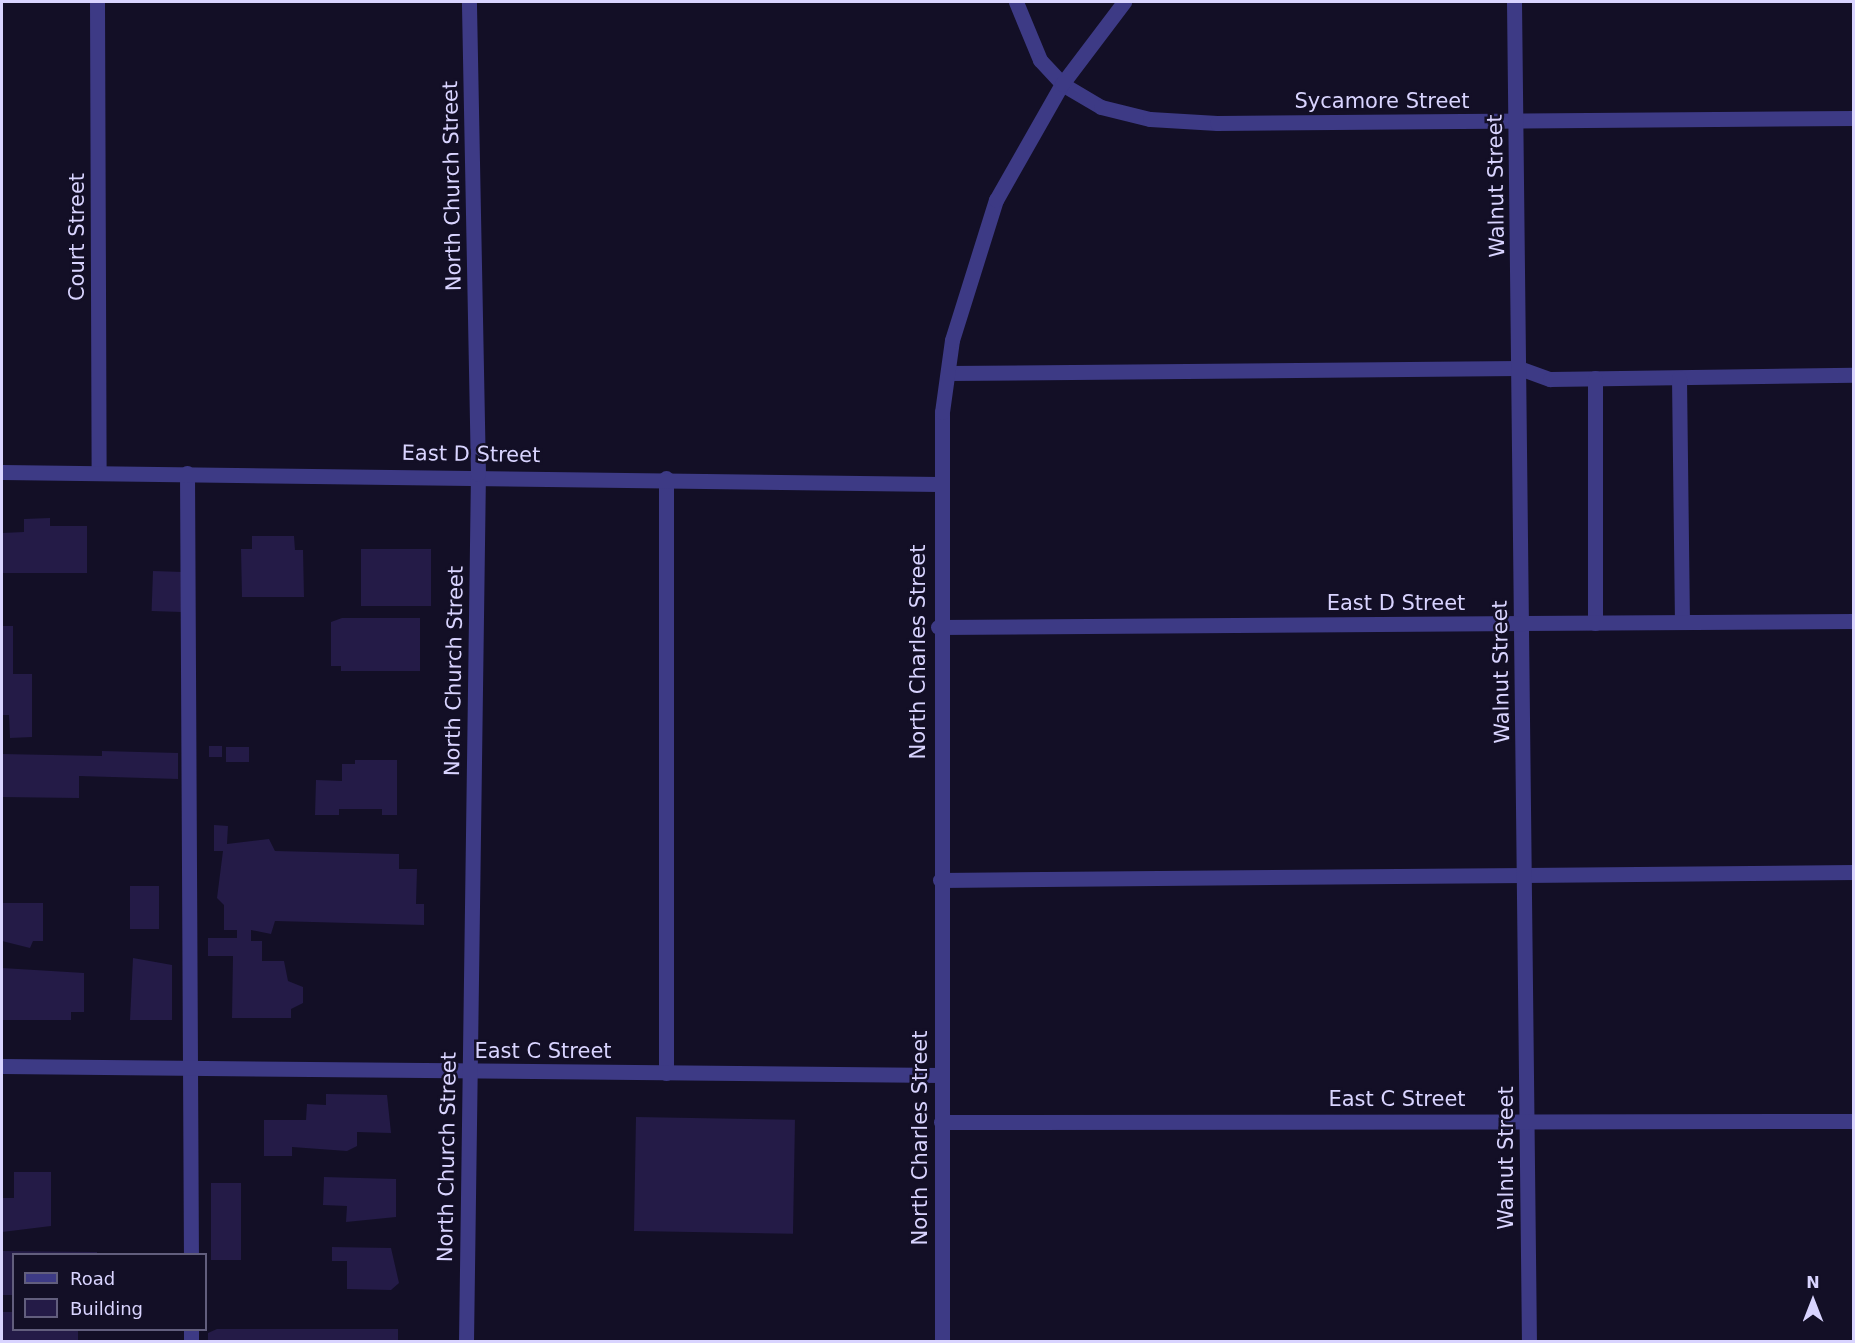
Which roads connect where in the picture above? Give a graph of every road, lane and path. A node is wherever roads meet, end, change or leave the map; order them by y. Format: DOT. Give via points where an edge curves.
graph roads {
  1 [pos="97,2"];
  2 [pos="469,2"];
  3 [pos="1016,2"];
  4 [pos="1124,2"];
  5 [pos="1514,2"];
  6 [pos="1062,84"];
  7 [pos="1854,118"];
  8 [pos="1517,121"];
  9 [pos="1519,368"];
  10 [pos="948,373"];
  11 [pos="1854,375"];
  12 [pos="1595,378"];
  13 [pos="1679,378"];
  14 [pos="99,471"];
  15 [pos="2,472"];
  16 [pos="187,473"];
  17 [pos="478,474"];
  18 [pos="666,478"];
  19 [pos="939,484"];
  20 [pos="1854,621"];
  21 [pos="1682,622"];
  22 [pos="1594,623"];
  23 [pos="1521,624"];
  24 [pos="938,627"];
  25 [pos="1854,872"];
  26 [pos="1524,879"];
  27 [pos="940,880"];
  28 [pos="2,1066"];
  29 [pos="191,1068"];
  30 [pos="469,1072"];
  31 [pos="666,1073"];
  32 [pos="941,1075"];
  33 [pos="1527,1120"];
  34 [pos="1854,1121"];
  35 [pos="941,1122"];
  36 [pos="191,1253"];
  37 [pos="466,1341"];
  38 [pos="942,1341"];
  39 [pos="1529,1341"];
  1 -- 14 [label="street, Court Street"];
  2 -- 17 [label="street, North Church Street"];
  3 -- 6 [label="street" via="1040,60"];
  4 -- 6 [label="street, North Charles Street"];
  5 -- 8 [label="street, Walnut Street"];
  6 -- 8 [label="street, Sycamore Street" via="1101,107 1150,119"];
  6 -- 10 [label="street, North Charles Street" via="996,200 970,273"];
  7 -- 8 [label="street, Sycamore Street"];
  8 -- 9 [label="street, Walnut Street"];
  9 -- 10 [label="street"];
  9 -- 12 [label="street" via="1550,379"];
  9 -- 23 [label="street, Walnut Street"];
  10 -- 19 [label="street, North Charles Street"];
  11 -- 13 [label="street"];
  12 -- 13 [label="street"];
  12 -- 22 [label="street"];
  13 -- 21 [label="street"];
  14 -- 15 [label="street, East D Street"];
  14 -- 16 [label="street, East D Street"];
  16 -- 17 [label="street, East D Street"];
  16 -- 29 [label="street"];
  17 -- 18 [label="street, East D Street"];
  17 -- 30 [label="street, North Church Street"];
  18 -- 19 [label="street, East D Street"];
  18 -- 31 [label="street"];
  19 -- 24 [label="street, North Charles Street"];
  20 -- 21 [label="street, East D Street"];
  21 -- 22 [label="street, East D Street"];
  22 -- 23 [label="street, East D Street"];
  23 -- 24 [label="street, East D Street"];
  23 -- 26 [label="street, Walnut Street"];
  24 -- 27 [label="street, North Charles Street"];
  25 -- 26 [label="street"];
  26 -- 27 [label="street"];
  26 -- 33 [label="street, Walnut Street"];
  27 -- 32 [label="street, North Charles Street"];
  28 -- 29 [label="street, East C Street"];
  29 -- 30 [label="street, East C Street"];
  29 -- 36 [label="street"];
  30 -- 31 [label="street, East C Street"];
  30 -- 37 [label="street, North Church Street"];
  31 -- 32 [label="street, East C Street"];
  32 -- 35 [label="street, North Charles Street"];
  33 -- 34 [label="street, East C Street"];
  33 -- 35 [label="street, East C Street"];
  33 -- 39 [label="street, Walnut Street"];
  35 -- 38 [label="street, North Charles Street"];
}
